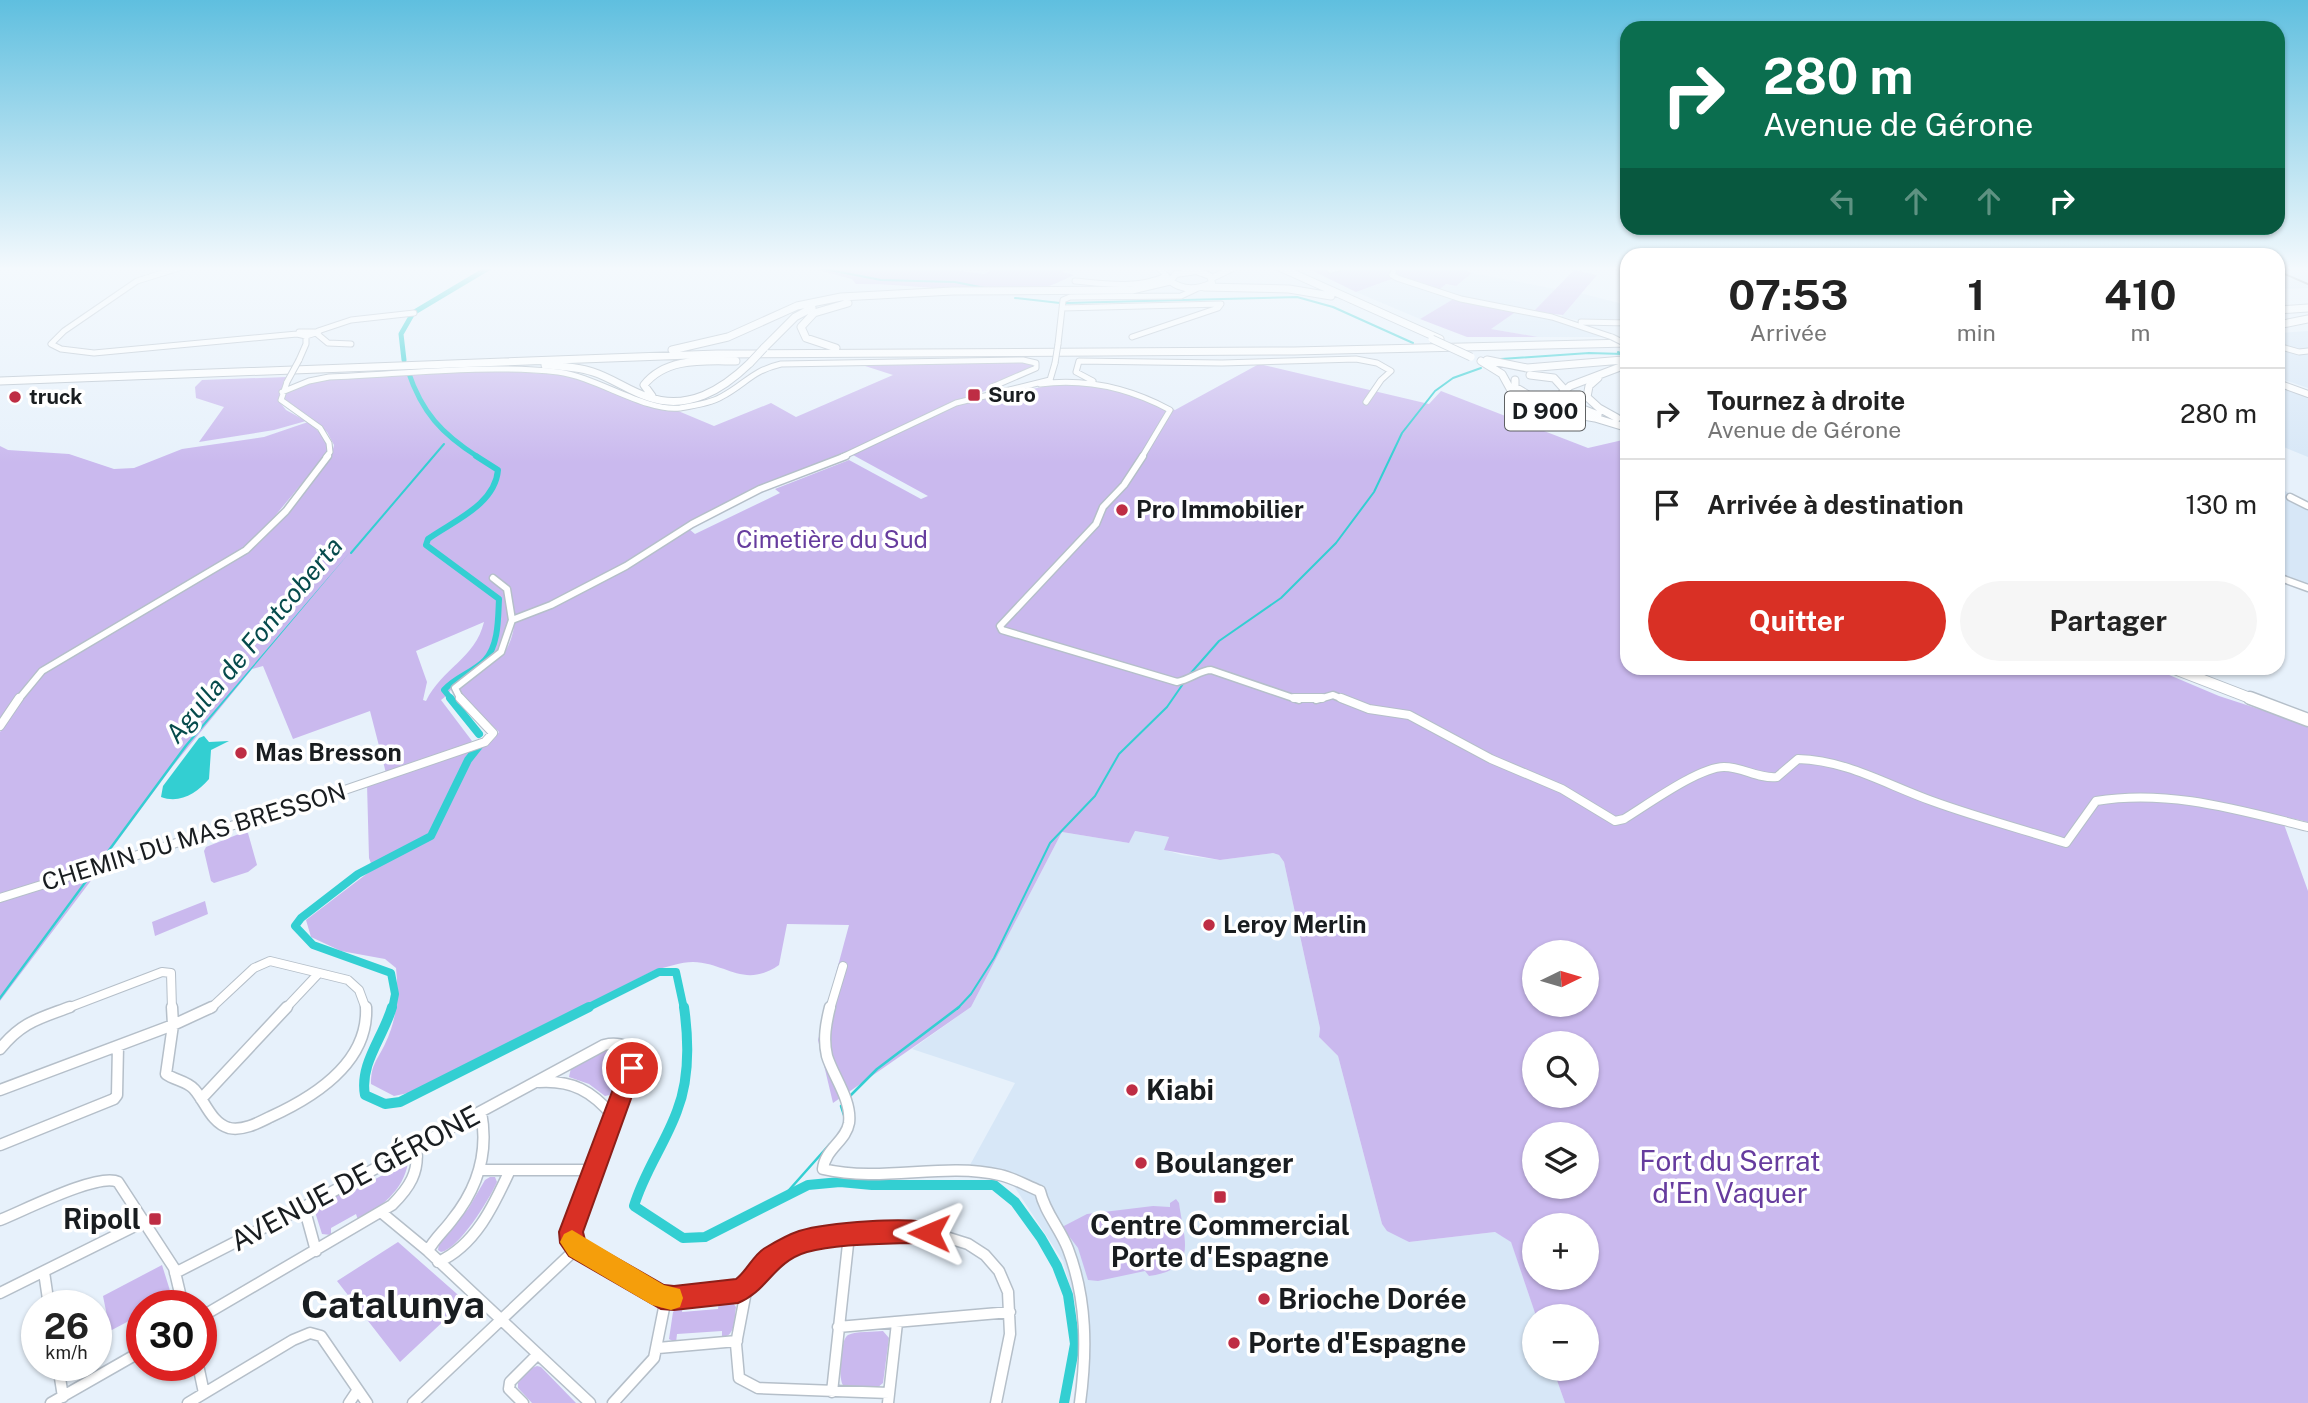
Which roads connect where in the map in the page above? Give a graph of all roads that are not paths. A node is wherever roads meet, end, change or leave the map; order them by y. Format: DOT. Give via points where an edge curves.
graph roads {
  1 [pos="63,332"];
  2 [pos="311,332"];
  3 [pos="316,332"];
  4 [pos="317,332"];
  5 [pos="734,332"];
  6 [pos="780,332"];
  7 [pos="802,332"];
  8 [pos="1059,332"];
  9 [pos="1145,332"];
  10 [pos="1421,332"];
  11 [pos="1598,332"];
  12 [pos="292,334"];
  13 [pos="306,336"];
  14 [pos="1132,337"];
  15 [pos="1620,341"];
  16 [pos="351,344"];
  17 [pos="1620,345"];
  18 [pos="1620,345"];
  19 [pos="2285,348"];
  20 [pos="2308,351"];
  21 [pos="1143,352"];
  22 [pos="855,356"];
  23 [pos="1477,358"];
  24 [pos="543,359"];
  25 [pos="1620,361"];
  26 [pos="1620,362"];
  27 [pos="493,364"];
  28 [pos="1620,365"];
  29 [pos="1609,371"];
  30 [pos="1054,374"];
  31 [pos="1528,375"];
  32 [pos="1541,375"];
  33 [pos="1515,380"];
  34 [pos="1066,381"];
  35 [pos="0,383"];
  36 [pos="1040,384"];
  37 [pos="1100,384"];
  38 [pos="2285,384"];
  39 [pos="1563,391"];
  40 [pos="2308,392"];
  41 [pos="282,393"];
  42 [pos="992,393"];
  43 [pos="1552,397"];
  44 [pos="661,400"];
  45 [pos="1366,402"];
  46 [pos="1620,421"];
  47 [pos="1620,422"];
  48 [pos="1620,423"];
  49 [pos="1620,424"];
  50 [pos="2290,497"];
  51 [pos="2308,506"];
  52 [pos="493,578"];
  53 [pos="2285,580"];
  54 [pos="2308,588"];
  55 [pos="512,620"];
  56 [pos="2190,675"];
  57 [pos="2203,675"];
  58 [pos="2308,715"];
  59 [pos="2308,720"];
  60 [pos="0,726"];
  61 [pos="2308,827"];
  62 [pos="0,898"];
  63 [pos="843,966"];
  64 [pos="318,974"];
  65 [pos="173,1025"];
  66 [pos="4,1038"];
  67 [pos="118,1046"];
  68 [pos="0,1049"];
  69 [pos="535,1082"];
  70 [pos="0,1090"];
  71 [pos="201,1099"];
  72 [pos="481,1112"];
  73 [pos="613,1116"];
  74 [pos="0,1145"];
  75 [pos="416,1147"];
  76 [pos="482,1170"];
  77 [pos="510,1170"];
  78 [pos="593,1170"];
  79 [pos="304,1207"];
  80 [pos="382,1213"];
  81 [pos="0,1220"];
  82 [pos="145,1222"];
  83 [pos="849,1236"];
  84 [pos="577,1248"];
  85 [pos="316,1251"];
  86 [pos="428,1251"];
  87 [pos="438,1262"];
  88 [pos="44,1272"];
  89 [pos="175,1273"];
  90 [pos="747,1286"];
  91 [pos="47,1290"];
  92 [pos="179,1290"];
  93 [pos="0,1293"];
  94 [pos="666,1298"];
  95 [pos="217,1308"];
  96 [pos="1010,1312"];
  97 [pos="502,1321"];
  98 [pos="897,1323"];
  99 [pos="838,1327"];
  100 [pos="737,1341"];
  101 [pos="658,1348"];
  102 [pos="538,1354"];
  103 [pos="126,1360"];
  104 [pos="61,1381"];
  105 [pos="201,1381"];
  106 [pos="357,1391"];
  107 [pos="832,1392"];
  108 [pos="204,1393"];
  109 [pos="63,1396"];
  110 [pos="889,1398"];
  111 [pos="51,1403"];
  112 [pos="188,1403"];
  113 [pos="349,1403"];
  114 [pos="367,1403"];
  115 [pos="413,1403"];
  116 [pos="523,1403"];
  117 [pos="590,1403"];
  118 [pos="613,1403"];
  119 [pos="996,1403"];
  120 [pos="1080,1403"];
  1 -- 12 [label="street" via="51,344 94,353"];
  2 -- 12 [label="street"];
  3 -- 13 [label="street"];
  4 -- 16 [label="street" via="328,343"];
  5 -- 24 [label="highway" via="706,344 656,352"];
  6 -- 44 [label="highway, bridge" via="727,386 689,400"];
  7 -- 21 [label="highway" via="821,345 848,349"];
  8 -- 30 [label="street, bridge"];
  9 -- 14 [label="street"];
  10 -- 23 [label="highway, bridge"];
  11 -- 15 [label="street, bridge"];
  12 -- 13 [label="street"];
  13 -- 41 [label="street, bridge"];
  17 -- 21 [label="highway"];
  18 -- 22 [label="highway" via="1283,355"];
  19 -- 20 [label="street"];
  21 -- 24 [label="highway"];
  22 -- 27 [label="highway"];
  22 -- 44 [label="highway" via="684,363 647,380 645,390"];
  23 -- 25 [label="highway" via="1527,368"];
  23 -- 31 [label="highway"];
  23 -- 33 [label="highway"];
  23 -- 49 [label="highway, D 900" via="1502,374 1513,394 1531,407"];
  24 -- 35 [label="highway"];
  26 -- 32 [label="highway, D 900"];
  27 -- 35 [label="highway"];
  27 -- 44 [label="highway" via="583,369"];
  28 -- 29 [label="highway, D 900"];
  29 -- 39 [label="highway, D 900"];
  29 -- 46 [label="highway" via="1588,386 1587,397"];
  30 -- 34 [label="street"];
  30 -- 36 [label="street"];
  31 -- 32 [label="highway"];
  31 -- 33 [label="highway"];
  32 -- 39 [label="highway" via="1558,380"];
  33 -- 43 [label="highway" via="1521,392"];
  34 -- 36 [label="street"];
  34 -- 37 [label="street"];
  36 -- 42 [label="street"];
  37 -- 45 [label="street" via="1076,372 1079,361 1356,359 1391,371"];
  37 -- 61 [label="street" via="1170,410 1130,476 1097,512 1096,524 1000,626 1002,630 1177,682 1211,670 1300,700 1333,695 1369,709 1409,715 1491,759 1562,789 1615,821 1713,769 1736,767 1777,777 1798,758 1806,758 2066,843 2096,801 2136,796 2188,801"];
  38 -- 40 [label="main road"];
  39 -- 43 [label="highway"];
  39 -- 47 [label="highway"];
  41 -- 42 [label="street" via="329,377 557,372 581,376 652,404 678,408 720,398 768,366 1036,363 1036,368 992,387"];
  41 -- 60 [label="street" via="288,409 311,421 331,445 324,462 268,531 232,560 42,671"];
  42 -- 55 [label="street" via="956,403 841,458 761,489 692,524 626,566"];
  43 -- 48 [label="highway, D 900"];
  50 -- 51 [label="street"];
  52 -- 55 [label="street" via="507,589"];
  53 -- 54 [label="street"];
  55 -- 62 [label="street, CHEMIN DU MAS BRESSON" via="503,652 455,688 493,733 490,739 330,795"];
  56 -- 59 [label="highway"];
  57 -- 58 [label="highway"];
  63 -- 120 [label="street" via="825,1046 849,1123 824,1157 822,1169 854,1176 1000,1175 1041,1191 1042,1204 1067,1245 1081,1291 1087,1353"];
  64 -- 65 [label="street" via="270,961 261,963 208,1011"];
  64 -- 71 [label="street"];
  64 -- 71 [label="street" via="358,985 367,1004 358,1044 331,1081 295,1107 248,1127 220,1124"];
  65 -- 66 [label="street" via="168,971 24,1025"];
  65 -- 67 [label="street"];
  65 -- 71 [label="street" via="166,1074 192,1086"];
  66 -- 68 [label="street"];
  67 -- 70 [label="street"];
  67 -- 74 [label="street" via="114,1099"];
  69 -- 72 [label="street, AVENUE DE GÉRONE"];
  69 -- 73 [label="street, AVENUE DE GÉRONE" via="578,1084 596,1095"];
  69 -- 73 [label="street, AVENUE DE GÉRONE" via="604,1045 619,1043 635,1055"];
  72 -- 75 [label="street, AVENUE DE GÉRONE"];
  72 -- 76 [label="street" via="486,1142"];
  73 -- 78 [label="street, AVENUE DE GÉRONE"];
  75 -- 79 [label="street, AVENUE DE GÉRONE"];
  75 -- 80 [label="street" via="415,1177"];
  76 -- 77 [label="street"];
  76 -- 86 [label="street"];
  77 -- 78 [label="street"];
  77 -- 87 [label="street" via="475,1231 456,1254"];
  78 -- 84 [label="street, AVENUE DE GÉRONE" via="571,1232"];
  79 -- 85 [label="street"];
  79 -- 89 [label="street, AVENUE DE GÉRONE"];
  80 -- 85 [label="street"];
  80 -- 86 [label="street"];
  81 -- 82 [label="street" via="110,1178 118,1182"];
  82 -- 88 [label="street"];
  82 -- 89 [label="street"];
  83 -- 90 [label="street" via="816,1238 784,1249 770,1258"];
  83 -- 96 [label="street" via="909,1231 968,1245 985,1256 1000,1276"];
  83 -- 99 [label="street"];
  84 -- 94 [label="street"];
  84 -- 97 [label="street"];
  85 -- 95 [label="street"];
  86 -- 87 [label="street"];
  87 -- 97 [label="street"];
  88 -- 91 [label="street"];
  88 -- 93 [label="street"];
  89 -- 92 [label="street"];
  90 -- 94 [label="street" via="738,1291"];
  90 -- 100 [label="street"];
  94 -- 101 [label="street"];
  96 -- 98 [label="street"];
  96 -- 119 [label="street" via="1010,1336"];
  97 -- 102 [label="street"];
  97 -- 115 [label="street"];
  98 -- 99 [label="street"];
  98 -- 110 [label="street"];
  99 -- 107 [label="street"];
  100 -- 101 [label="street"];
  100 -- 107 [label="street" via="735,1364 739,1378 749,1385"];
  101 -- 118 [label="street"];
  102 -- 116 [label="street" via="510,1382 509,1389"];
  102 -- 117 [label="street"];
  103 -- 109 [label="street"];
  104 -- 109 [label="street"];
  105 -- 108 [label="street"];
  106 -- 108 [label="street" via="321,1336 306,1333"];
  106 -- 113 [label="street"];
  106 -- 114 [label="street"];
  107 -- 110 [label="street"];
  108 -- 112 [label="street"];
  109 -- 111 [label="street"];
}
